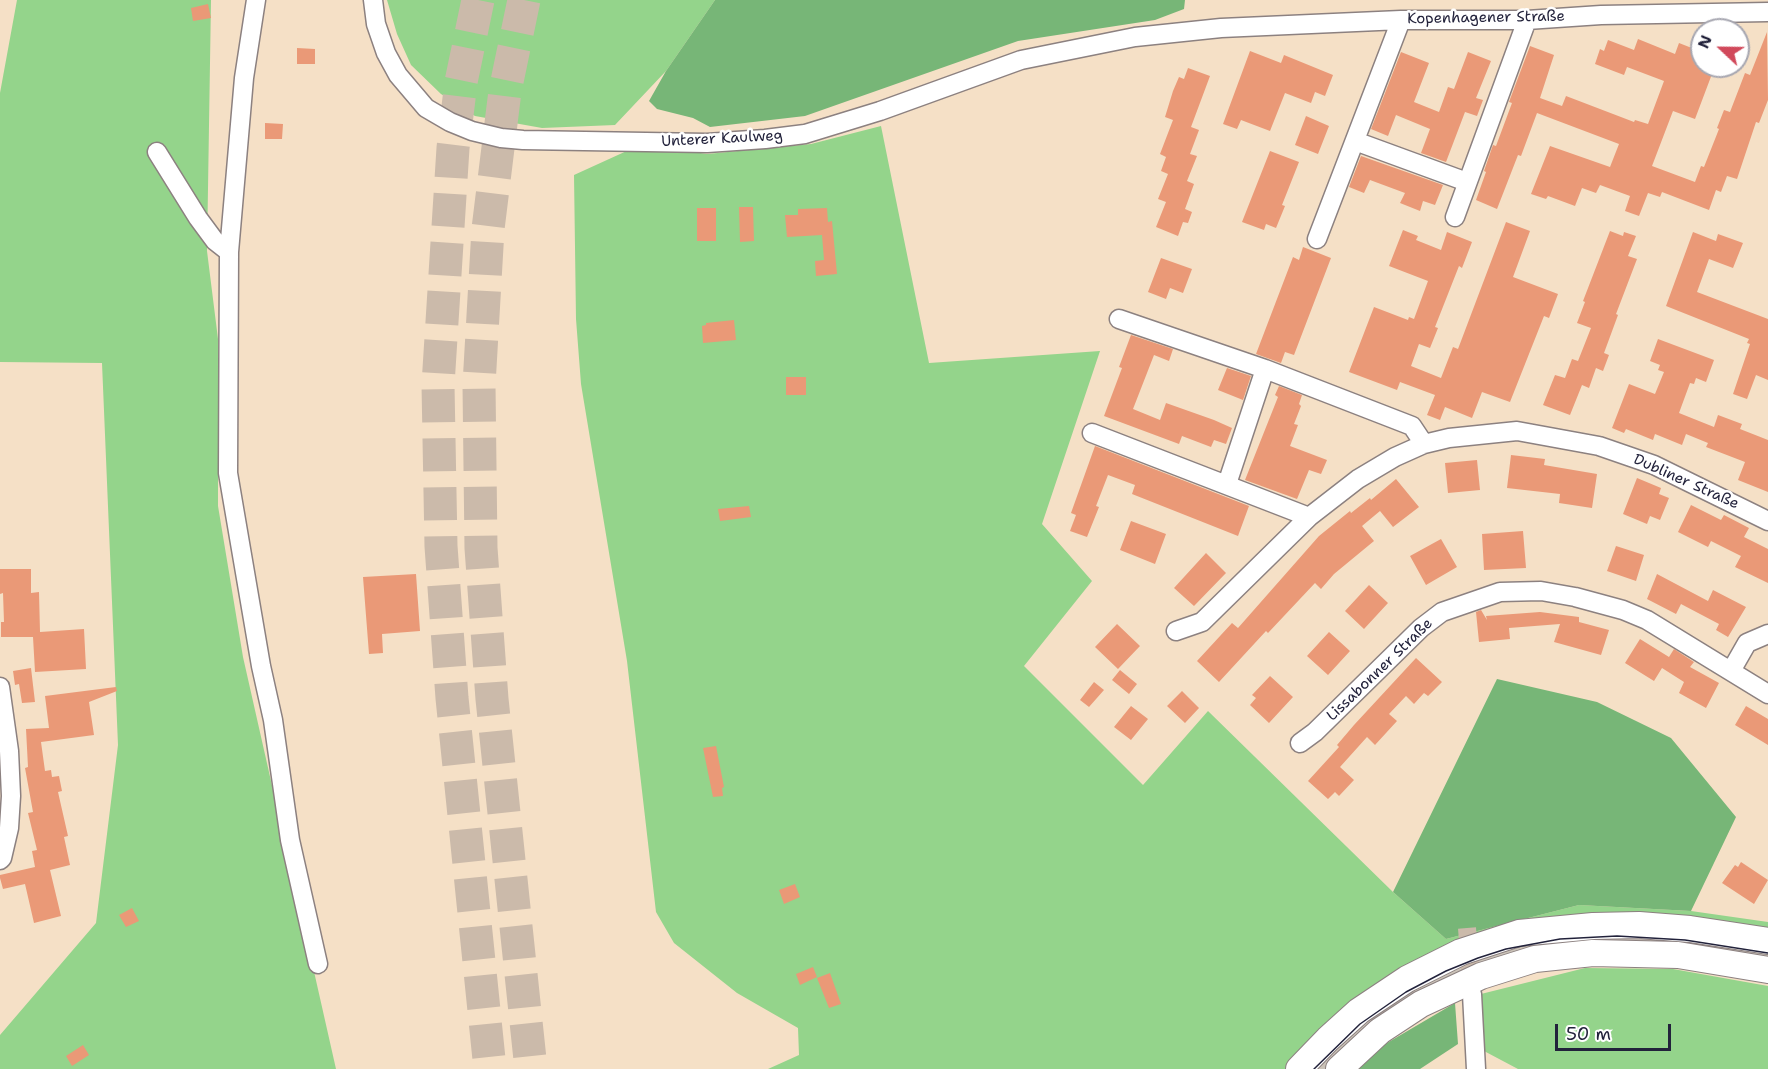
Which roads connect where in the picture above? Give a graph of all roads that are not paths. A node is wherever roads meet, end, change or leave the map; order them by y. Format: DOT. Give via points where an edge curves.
graph roads {
  1 [pos="256,0"];
  2 [pos="373,0"];
  3 [pos="1768,12"];
  4 [pos="1401,20"];
  5 [pos="1527,20"];
  6 [pos="1205,29"];
  7 [pos="1355,141"];
  8 [pos="157,152"];
  9 [pos="1467,182"];
  10 [pos="1455,218"];
  11 [pos="1317,239"];
  12 [pos="229,252"];
  13 [pos="1119,319"];
  14 [pos="1265,369"];
  15 [pos="1092,433"];
  16 [pos="1424,444"];
  17 [pos="1227,484"];
  18 [pos="1309,517"];
  19 [pos="1768,521"];
  20 [pos="1176,631"];
  21 [pos="1768,634"];
  22 [pos="1731,671"];
  23 [pos="0,687"];
  24 [pos="1768,694"];
  25 [pos="1300,743"];
  26 [pos="0,861"];
  27 [pos="1768,941"];
  28 [pos="318,964"];
  29 [pos="1768,970"];
  30 [pos="1472,994"];
  31 [pos="1299,1069"];
  32 [pos="1339,1069"];
  33 [pos="1476,1069"];
  1 -- 12 [label="street" via="244,78"];
  2 -- 6 [label="street, Unterer Kaulweg" via="386,53 398,75 426,108 472,131 523,140 707,143 805,134 1021,60 1135,37"];
  3 -- 5 [label="street, Kopenhagener Straße"];
  4 -- 5 [label="street, Kopenhagener Straße"];
  4 -- 6 [label="street, Kopenhagener Straße"];
  4 -- 7 [label="street"];
  5 -- 9 [label="street"];
  7 -- 9 [label="street"];
  7 -- 11 [label="street"];
  8 -- 12 [label="street" via="198,218"];
  9 -- 10 [label="street"];
  12 -- 28 [label="street" via="228,473 273,720 290,840"];
  13 -- 14 [label="street"];
  14 -- 16 [label="street" via="1412,426"];
  14 -- 17 [label="street"];
  15 -- 17 [label="street"];
  16 -- 18 [label="street, Dubliner Straße" via="1358,479"];
  16 -- 19 [label="street, Dubliner Straße" via="1517,431 1599,446 1665,470"];
  17 -- 18 [label="street"];
  18 -- 20 [label="street, Dubliner Straße" via="1202,622"];
  21 -- 22 [label="street" via="1747,643"];
  22 -- 24 [label="street, Lissabonner Straße"];
  22 -- 25 [label="street, Lissabonner Straße" via="1647,620 1623,610 1541,591 1500,592 1435,617"];
  23 -- 26 [label="street" via="11,796 9,828"];
  27 -- 31 [label="main road" via="1639,925 1519,933 1461,952 1407,979 1359,1011"];
  29 -- 32 [label="main road" via="1678,955 1593,952 1535,959 1481,976 1421,1004 1380,1031"];
  30 -- 33 [label="street"];
}
